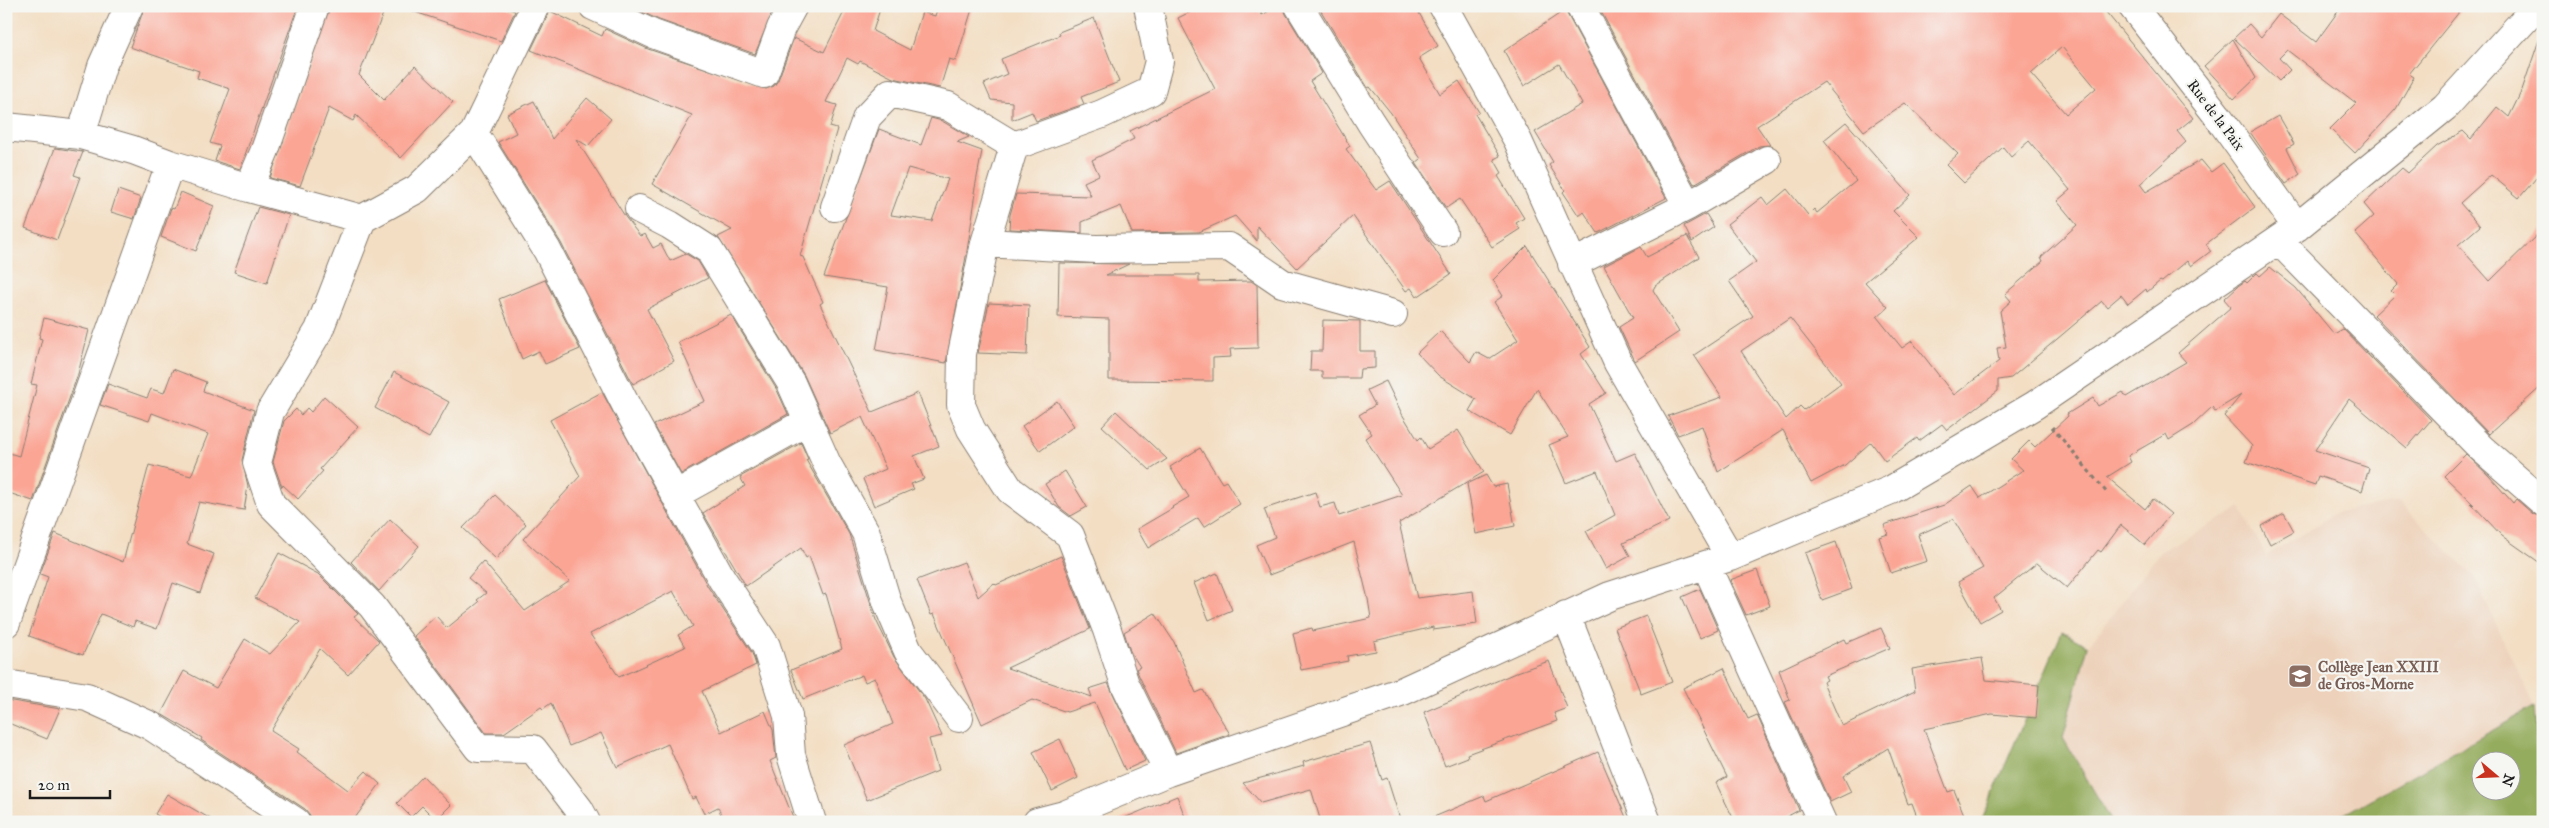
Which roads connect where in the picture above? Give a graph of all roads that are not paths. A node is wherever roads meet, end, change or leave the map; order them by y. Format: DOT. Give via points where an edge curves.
graph roads {
  1 [pos="129,6"];
  2 [pos="315,6"];
  3 [pos="535,6"];
  4 [pos="593,6"];
  5 [pos="793,6"];
  6 [pos="1148,6"];
  7 [pos="1299,6"];
  8 [pos="1443,6"];
  9 [pos="1580,6"];
  10 [pos="2132,6"];
  11 [pos="2537,6"];
  12 [pos="6,126"];
  13 [pos="474,134"];
  14 [pos="82,135"];
  15 [pos="1014,146"];
  16 [pos="1768,160"];
  17 [pos="170,164"];
  18 [pos="249,188"];
  19 [pos="1688,206"];
  20 [pos="835,207"];
  21 [pos="639,209"];
  22 [pos="362,219"];
  23 [pos="1443,232"];
  24 [pos="2287,234"];
  25 [pos="985,244"];
  26 [pos="1572,264"];
  27 [pos="1393,314"];
  28 [pos="808,421"];
  29 [pos="675,495"];
  30 [pos="2543,502"];
  31 [pos="1718,561"];
  32 [pos="1566,614"];
  33 [pos="6,623"];
  34 [pos="6,684"];
  35 [pos="959,718"];
  36 [pos="1168,772"];
  37 [pos="296,822"];
  38 [pos="586,822"];
  39 [pos="812,822"];
  40 [pos="1037,822"];
  41 [pos="1647,822"];
  42 [pos="1822,822"];
  1 -- 14 [label="street" via="102,66"];
  2 -- 18 [label="street"];
  3 -- 13 [label="street"];
  4 -- 5 [label="street" via="653,34 764,74"];
  6 -- 15 [label="street" via="1159,60 1151,91 1102,114"];
  7 -- 23 [label="street"];
  8 -- 26 [label="street" via="1518,141"];
  9 -- 19 [label="street"];
  10 -- 24 [label="street, Rue de la Paix" via="2216,115"];
  11 -- 24 [label="street" via="2446,107"];
  12 -- 14 [label="street"];
  13 -- 22 [label="street" via="417,189"];
  13 -- 29 [label="street" via="547,250"];
  14 -- 17 [label="street"];
  15 -- 20 [label="street" via="948,106 890,93 867,117"];
  15 -- 25 [label="street"];
  16 -- 19 [label="street"];
  17 -- 18 [label="street"];
  17 -- 33 [label="street"];
  18 -- 22 [label="street"];
  19 -- 26 [label="street"];
  21 -- 28 [label="street" via="670,224 709,250 791,383"];
  22 -- 38 [label="street" via="319,330 270,412 257,463 271,504 372,606 478,748 533,749 580,809"];
  24 -- 30 [label="street, Rue de la Paix" via="2480,448"];
  24 -- 31 [label="street" via="2034,405 1891,490"];
  25 -- 27 [label="street" via="1096,249 1229,247 1282,283"];
  25 -- 36 [label="street" via="962,354 960,405 971,429 1010,490 1070,535 1125,684"];
  26 -- 31 [label="street"];
  28 -- 29 [label="street"];
  28 -- 35 [label="street" via="827,464 866,534 887,602 908,651"];
  29 -- 39 [label="street" via="722,579 766,646 788,716 791,755"];
  31 -- 32 [label="street" via="1610,596"];
  31 -- 42 [label="street"];
  32 -- 36 [label="street" via="1403,691"];
  32 -- 41 [label="street"];
  34 -- 37 [label="street" via="87,697 151,726"];
  36 -- 40 [label="street" via="1064,815"];
}
